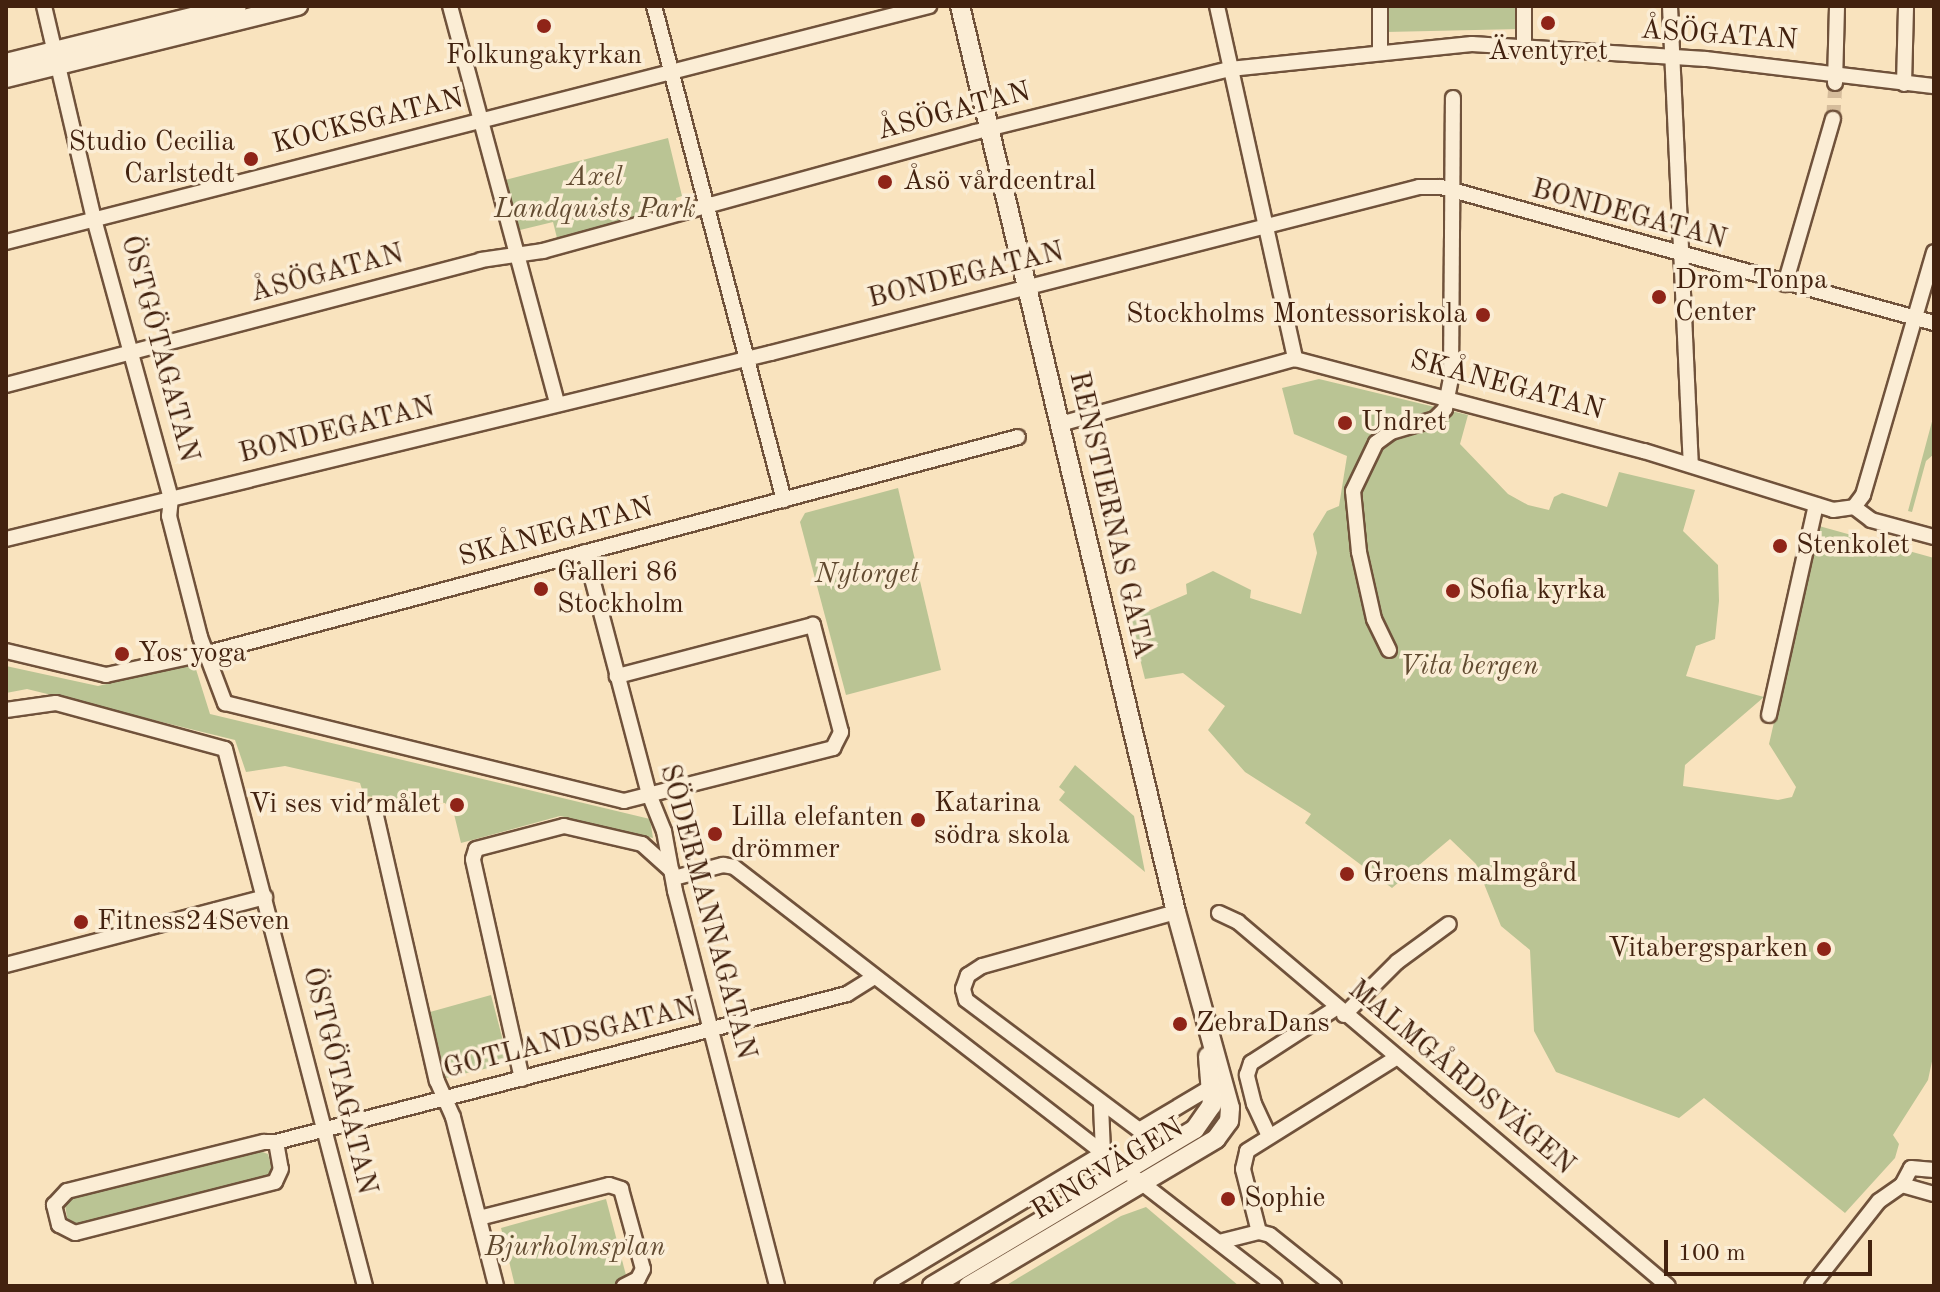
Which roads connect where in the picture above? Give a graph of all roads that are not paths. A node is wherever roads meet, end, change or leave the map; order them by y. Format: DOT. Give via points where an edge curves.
graph roads {
  1 [pos="44,6"];
  2 [pos="237,6"];
  3 [pos="298,6"];
  4 [pos="450,6"];
  5 [pos="654,6"];
  6 [pos="929,6"];
  7 [pos="960,6"];
  8 [pos="1217,6"];
  9 [pos="1380,6"];
  10 [pos="1524,6"];
  11 [pos="1670,6"];
  12 [pos="1837,6"];
  13 [pos="1906,6"];
  14 [pos="1524,48"];
  15 [pos="1380,50"];
  16 [pos="55,59"];
  17 [pos="1673,60"];
  18 [pos="6,63"];
  19 [pos="1230,69"];
  20 [pos="671,73"];
  21 [pos="6,78"];
  22 [pos="1835,82"];
  23 [pos="1904,84"];
  24 [pos="1934,86"];
  25 [pos="1453,98"];
  26 [pos="1833,119"];
  27 [pos="481,120"];
  28 [pos="990,129"];
  29 [pos="1451,191"];
  30 [pos="708,208"];
  31 [pos="94,219"];
  32 [pos="1265,227"];
  33 [pos="6,242"];
  34 [pos="1934,252"];
  35 [pos="518,256"];
  36 [pos="1681,256"];
  37 [pos="1785,284"];
  38 [pos="1026,287"];
  39 [pos="1915,318"];
  40 [pos="1934,323"];
  41 [pos="134,353"];
  42 [pos="746,356"];
  43 [pos="1295,359"];
  44 [pos="6,385"];
  45 [pos="1448,396"];
  46 [pos="557,403"];
  47 [pos="1060,424"];
  48 [pos="1018,437"];
  49 [pos="1691,465"];
  50 [pos="171,498"];
  51 [pos="784,500"];
  52 [pos="1816,505"];
  53 [pos="1854,507"];
  54 [pos="1934,537"];
  55 [pos="6,539"];
  56 [pos="585,552"];
  57 [pos="1389,650"];
  58 [pos="6,651"];
  59 [pos="208,653"];
  60 [pos="617,676"];
  61 [pos="6,710"];
  62 [pos="1769,715"];
  63 [pos="649,794"];
  64 [pos="374,807"];
  65 [pos="673,874"];
  66 [pos="265,897"];
  67 [pos="1176,912"];
  68 [pos="1219,913"];
  69 [pos="1449,924"];
  70 [pos="6,965"];
  71 [pos="874,977"];
  72 [pos="1340,1012"];
  73 [pos="711,1030"];
  74 [pos="1394,1059"];
  75 [pos="522,1079"];
  76 [pos="1214,1080"];
  77 [pos="445,1098"];
  78 [pos="1101,1105"];
  79 [pos="325,1130"];
  80 [pos="1269,1136"];
  81 [pos="276,1142"];
  82 [pos="1103,1153"];
  83 [pos="1127,1170"];
  84 [pos="1934,1170"];
  85 [pos="1144,1181"];
  86 [pos="1902,1185"];
  87 [pos="1934,1194"];
  88 [pos="479,1218"];
  89 [pos="1259,1232"];
  90 [pos="1219,1242"];
  91 [pos="365,1286"];
  92 [pos="496,1286"];
  93 [pos="624,1286"];
  94 [pos="777,1286"];
  95 [pos="882,1286"];
  96 [pos="932,1286"];
  97 [pos="968,1286"];
  98 [pos="1275,1286"];
  99 [pos="1334,1286"];
  100 [pos="1668,1286"];
  101 [pos="1812,1286"];
  1 -- 16 [label="street, ÖSTGÖTAGATAN"];
  2 -- 16 [label="street"];
  3 -- 16 [label="street"];
  4 -- 27 [label="street"];
  5 -- 20 [label="street"];
  6 -- 20 [label="street, KOCKSGATAN"];
  7 -- 28 [label="street, RENSTIERNAS GATA"];
  8 -- 19 [label="street"];
  9 -- 15 [label="street"];
  10 -- 14 [label="street"];
  11 -- 17 [label="street"];
  12 -- 22 [label="street"];
  13 -- 23 [label="street"];
  14 -- 15 [label="street, ÅSÖGATAN" via="1452,44"];
  14 -- 17 [label="street, ÅSÖGATAN"];
  15 -- 19 [label="street, ÅSÖGATAN"];
  16 -- 18 [label="street"];
  16 -- 21 [label="street"];
  16 -- 31 [label="street, ÖSTGÖTAGATAN"];
  17 -- 22 [label="street, ÅSÖGATAN" via="1811,69"];
  17 -- 36 [label="street"];
  19 -- 28 [label="street, ÅSÖGATAN"];
  19 -- 32 [label="street"];
  20 -- 27 [label="street, KOCKSGATAN"];
  20 -- 30 [label="street"];
  22 -- 23 [label="street, ÅSÖGATAN"];
  23 -- 24 [label="street, ÅSÖGATAN"];
  25 -- 29 [label="street"];
  26 -- 37 [label="street"];
  27 -- 31 [label="street, KOCKSGATAN"];
  27 -- 35 [label="street"];
  28 -- 30 [label="street, ÅSÖGATAN"];
  28 -- 38 [label="street, RENSTIERNAS GATA"];
  29 -- 32 [label="street, BONDEGATAN" via="1419,187"];
  29 -- 36 [label="street, BONDEGATAN"];
  29 -- 45 [label="street"];
  30 -- 35 [label="street, ÅSÖGATAN"];
  30 -- 42 [label="street"];
  31 -- 33 [label="street, KOCKSGATAN"];
  31 -- 41 [label="street, ÖSTGÖTAGATAN"];
  32 -- 38 [label="street, BONDEGATAN"];
  32 -- 43 [label="street"];
  34 -- 39 [label="street"];
  35 -- 41 [label="street, ÅSÖGATAN" via="481,260"];
  35 -- 46 [label="street"];
  36 -- 37 [label="street, BONDEGATAN"];
  36 -- 49 [label="street"];
  37 -- 39 [label="street, BONDEGATAN"];
  38 -- 42 [label="street, BONDEGATAN"];
  38 -- 47 [label="street, RENSTIERNAS GATA"];
  39 -- 40 [label="street, BONDEGATAN"];
  39 -- 53 [label="street" via="1863,495"];
  41 -- 44 [label="street, ÅSÖGATAN"];
  41 -- 50 [label="street, ÖSTGÖTAGATAN"];
  42 -- 46 [label="street, BONDEGATAN"];
  42 -- 51 [label="street"];
  43 -- 45 [label="street, SKÅNEGATAN"];
  43 -- 47 [label="street, SKÅNEGATAN"];
  45 -- 49 [label="street, SKÅNEGATAN"];
  45 -- 57 [label="street" via="1441,416 1391,432 1376,443 1355,479 1359,552 1374,619"];
  46 -- 50 [label="street, BONDEGATAN"];
  47 -- 67 [label="street, RENSTIERNAS GATA"];
  48 -- 51 [label="street, SKÅNEGATAN"];
  49 -- 52 [label="street, SKÅNEGATAN"];
  50 -- 55 [label="street, BONDEGATAN"];
  50 -- 59 [label="street, ÖSTGÖTAGATAN" via="169,516"];
  51 -- 56 [label="street, SKÅNEGATAN"];
  52 -- 53 [label="street, SKÅNEGATAN" via="1844,511"];
  52 -- 62 [label="street"];
  53 -- 54 [label="street, SKÅNEGATAN" via="1871,520"];
  56 -- 59 [label="street, SKÅNEGATAN"];
  56 -- 60 [label="street, SÖDERMANNAGATAN"];
  58 -- 59 [label="street, SKÅNEGATAN" via="106,675"];
  59 -- 63 [label="street, ÖSTGÖTAGATAN" via="225,703 624,801"];
  60 -- 63 [label="street, SÖDERMANNAGATAN"];
  60 -- 63 [label="street" via="813,625 841,732 839,742 833,748"];
  61 -- 66 [label="street, ÖSTGÖTAGATAN" via="56,703 225,749"];
  63 -- 65 [label="street, SÖDERMANNAGATAN"];
  64 -- 77 [label="street"];
  65 -- 71 [label="street" via="734,867"];
  65 -- 73 [label="street, SÖDERMANNAGATAN"];
  65 -- 75 [label="street" via="642,844 564,826 476,849 473,859"];
  66 -- 70 [label="street"];
  66 -- 79 [label="street, ÖSTGÖTAGATAN"];
  67 -- 76 [label="street, RENSTIERNAS GATA"];
  67 -- 78 [label="street" via="982,966 964,981 966,1000"];
  68 -- 72 [label="street, MALMGÅRDSVÄGEN" via="1238,922"];
  69 -- 72 [label="street"];
  71 -- 73 [label="street, GOTLANDSGATAN" via="847,994"];
  71 -- 82 [label="street"];
  72 -- 74 [label="street, MALMGÅRDSVÄGEN"];
  72 -- 80 [label="street" via="1251,1063 1247,1075 1254,1104"];
  73 -- 75 [label="street, GOTLANDSGATAN"];
  73 -- 94 [label="street, SÖDERMANNAGATAN"];
  74 -- 80 [label="street"];
  74 -- 100 [label="street, MALMGÅRDSVÄGEN"];
  75 -- 77 [label="street, GOTLANDSGATAN"];
  76 -- 78 [label="street, RINGVÄGEN" via="1139,1130"];
  76 -- 83 [label="street, RINGVÄGEN" via="1204,1121"];
  76 -- 85 [label="street, RINGVÄGEN" via="1230,1108 1229,1121 1216,1139"];
  77 -- 79 [label="street, GOTLANDSGATAN"];
  77 -- 88 [label="street"];
  78 -- 82 [label="street"];
  79 -- 81 [label="street, GOTLANDSGATAN"];
  79 -- 91 [label="street, ÖSTGÖTAGATAN"];
  80 -- 89 [label="street" via="1243,1158"];
  81 -- 81 [label="street, GOTLANDSGATAN" via="67,1191 54,1205 59,1225 75,1233 275,1182 281,1169"];
  82 -- 83 [label="street"];
  82 -- 95 [label="street, RINGVÄGEN"];
  83 -- 85 [label="street"];
  83 -- 96 [label="street, RINGVÄGEN"];
  84 -- 86 [label="street" via="1911,1168"];
  85 -- 90 [label="street"];
  85 -- 97 [label="street, RINGVÄGEN"];
  86 -- 87 [label="street"];
  86 -- 101 [label="street" via="1879,1201"];
  88 -- 92 [label="street"];
  88 -- 93 [label="street" via="609,1185 621,1189 643,1269 638,1279"];
  89 -- 90 [label="street"];
  89 -- 99 [label="street"];
  90 -- 98 [label="street"];
}
